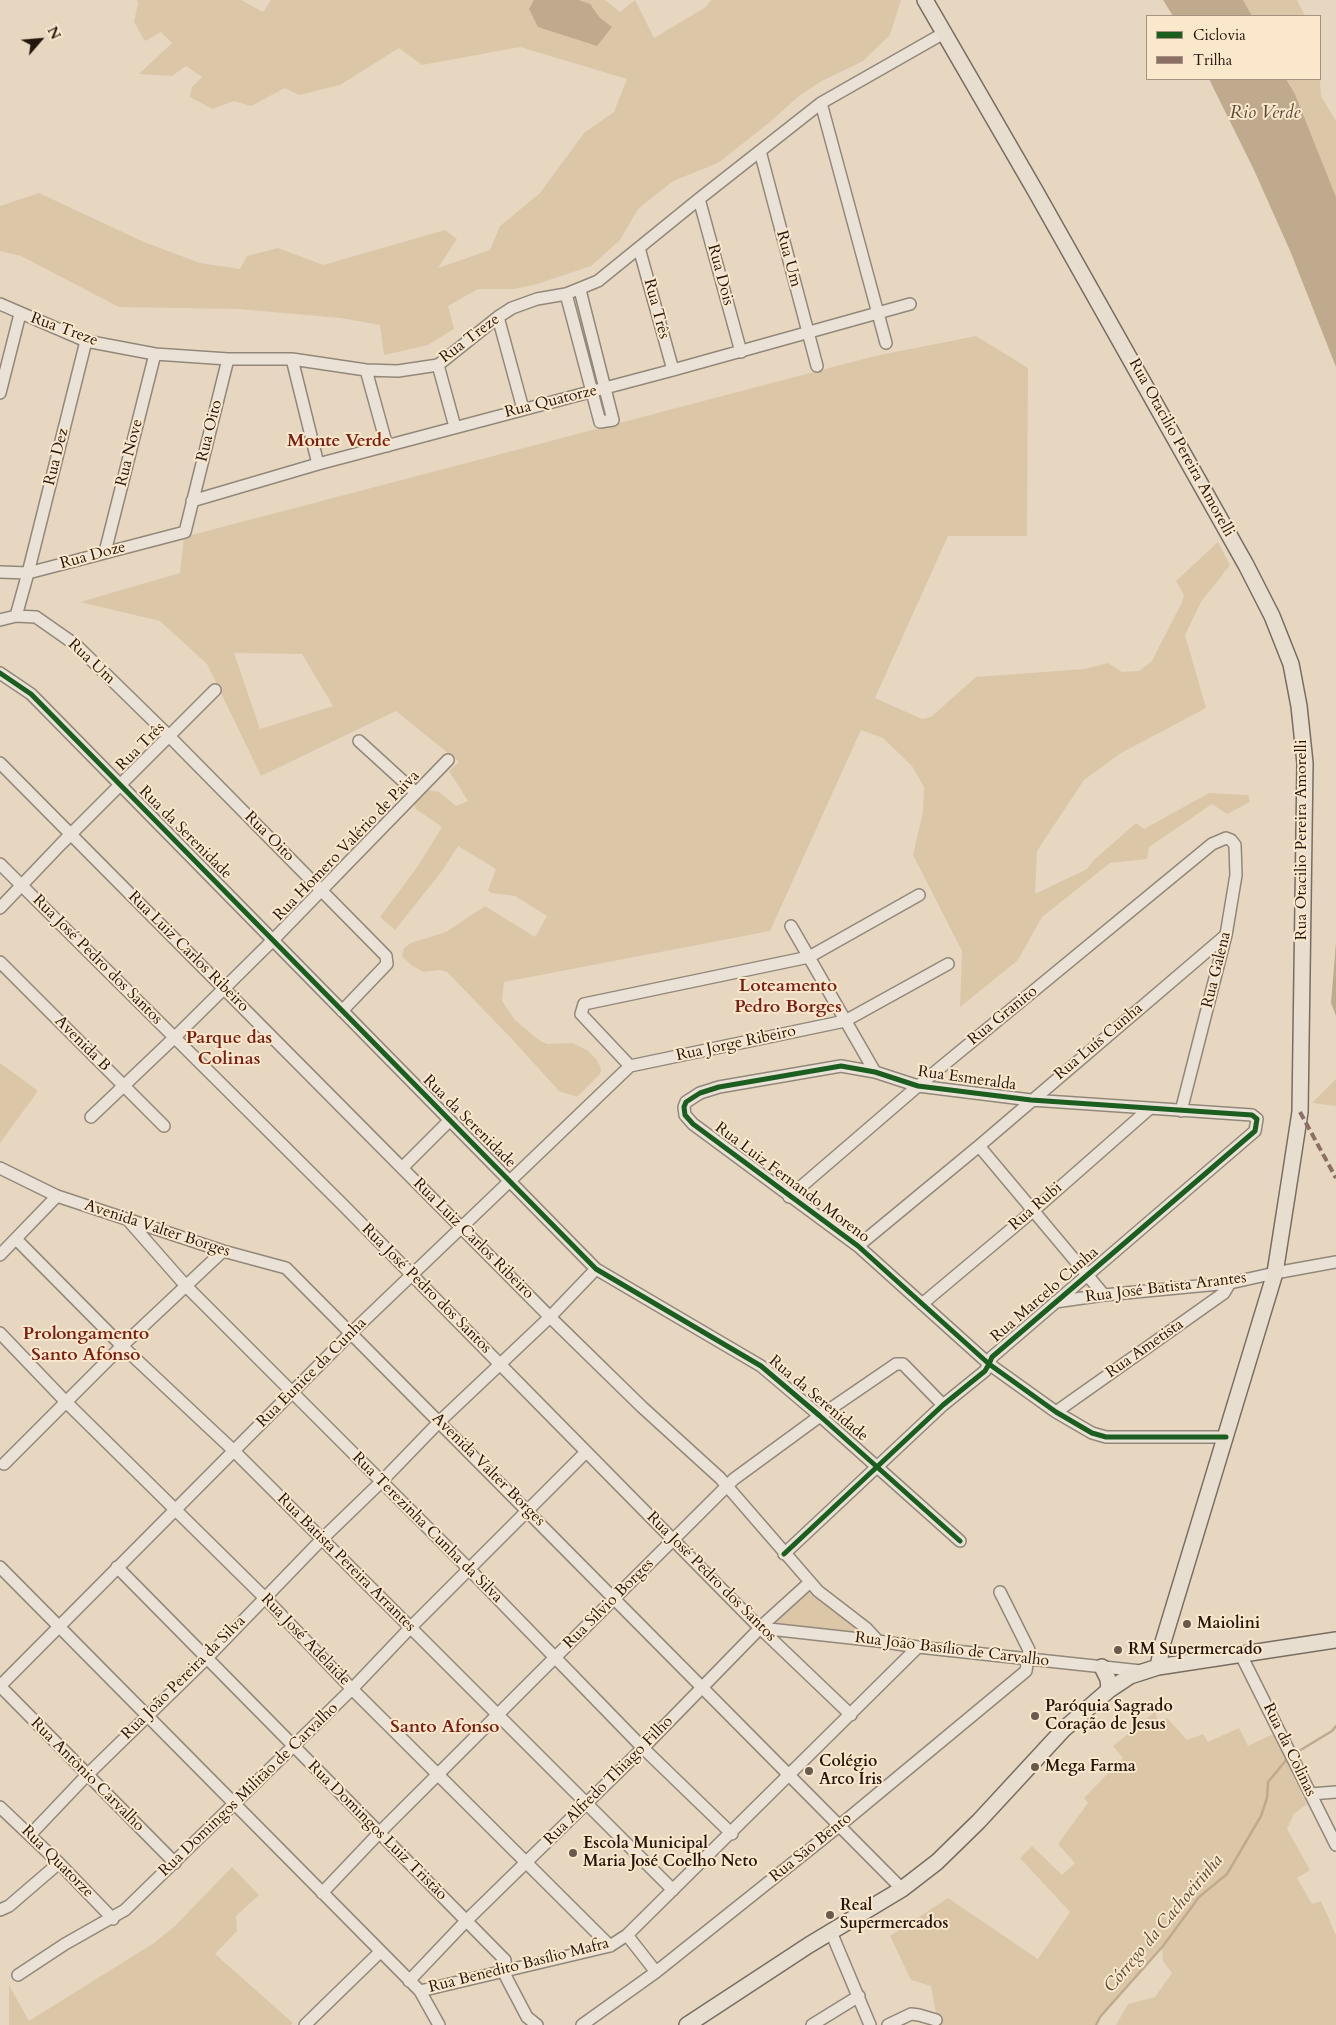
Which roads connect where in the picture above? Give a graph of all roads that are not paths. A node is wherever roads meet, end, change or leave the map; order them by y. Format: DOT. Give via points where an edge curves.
graph roads {
  1 [pos="925,0"];
  2 [pos="944,33"];
  3 [pos="821,103"];
  4 [pos="760,151"];
  5 [pos="699,199"];
  6 [pos="640,248"];
  7 [pos="580,290"];
  8 [pos="566,294"];
  9 [pos="0,304"];
  10 [pos="910,304"];
  11 [pos="20,314"];
  12 [pos="878,314"];
  13 [pos="498,317"];
  14 [pos="808,334"];
  15 [pos="86,341"];
  16 [pos="886,343"];
  17 [pos="740,352"];
  18 [pos="155,354"];
  19 [pos="228,359"];
  20 [pos="292,359"];
  21 [pos="438,365"];
  22 [pos="817,366"];
  23 [pos="366,370"];
  24 [pos="673,370"];
  25 [pos="606,388"];
  26 [pos="592,391"];
  27 [pos="0,393"];
  28 [pos="523,409"];
  29 [pos="455,427"];
  30 [pos="387,446"];
  31 [pos="318,464"];
  32 [pos="192,501"];
  33 [pos="185,532"];
  34 [pos="105,552"];
  35 [pos="0,572"];
  36 [pos="28,573"];
  37 [pos="16,616"];
  38 [pos="0,620"];
  39 [pos="0,673"];
  40 [pos="215,690"];
  41 [pos="169,736"];
  42 [pos="358,741"];
  43 [pos="448,760"];
  44 [pos="0,763"];
  45 [pos="120,786"];
  46 [pos="416,793"];
  47 [pos="71,834"];
  48 [pos="1220,840"];
  49 [pos="0,864"];
  50 [pos="22,886"];
  51 [pos="322,891"];
  52 [pos="919,895"];
  53 [pos="0,908"];
  54 [pos="791,926"];
  55 [pos="1226,935"];
  56 [pos="273,940"];
  57 [pos="808,957"];
  58 [pos="0,962"];
  59 [pos="948,964"];
  60 [pos="224,988"];
  61 [pos="342,1010"];
  62 [pos="845,1022"];
  63 [pos="175,1037"];
  64 [pos="630,1066"];
  65 [pos="875,1072"];
  66 [pos="124,1086"];
  67 [pos="918,1086"];
  68 [pos="1031,1100"];
  69 [pos="684,1106"];
  70 [pos="1149,1109"];
  71 [pos="1181,1111"];
  72 [pos="91,1117"];
  73 [pos="1257,1119"];
  74 [pos="449,1121"];
  75 [pos="164,1126"];
  76 [pos="979,1146"];
  77 [pos="402,1168"];
  78 [pos="1,1171"];
  79 [pos="510,1180"];
  80 [pos="57,1196"];
  81 [pos="789,1197"];
  82 [pos="1033,1211"];
  83 [pos="127,1219"];
  84 [pos="461,1228"];
  85 [pos="16,1239"];
  86 [pos="858,1246"];
  87 [pos="223,1252"];
  88 [pos="0,1255"];
  89 [pos="1336,1262"];
  90 [pos="596,1269"];
  91 [pos="1275,1273"];
  92 [pos="411,1274"];
  93 [pos="1087,1274"];
  94 [pos="1230,1284"];
  95 [pos="186,1286"];
  96 [pos="1104,1295"];
  97 [pos="1055,1302"];
  98 [pos="922,1304"];
  99 [pos="550,1317"];
  100 [pos="0,1333"];
  101 [pos="351,1333"];
  102 [pos="122,1346"];
  103 [pos="501,1364"];
  104 [pos="989,1364"];
  105 [pos="292,1392"];
  106 [pos="66,1402"];
  107 [pos="943,1405"];
  108 [pos="1056,1412"];
  109 [pos="820,1416"];
  110 [pos="440,1421"];
  111 [pos="1226,1437"];
  112 [pos="234,1450"];
  113 [pos="586,1452"];
  114 [pos="4,1464"];
  115 [pos="877,1466"];
  116 [pos="381,1482"];
  117 [pos="726,1485"];
  118 [pos="175,1509"];
  119 [pos="528,1512"];
  120 [pos="322,1538"];
  121 [pos="674,1539"];
  122 [pos="960,1541"];
  123 [pos="784,1554"];
  124 [pos="0,1567"];
  125 [pos="117,1567"];
  126 [pos="470,1570"];
  127 [pos="809,1582"];
  128 [pos="1000,1592"];
  129 [pos="265,1598"];
  130 [pos="615,1598"];
  131 [pos="58,1626"];
  132 [pos="410,1628"];
  133 [pos="760,1628"];
  134 [pos="1336,1640"];
  135 [pos="878,1641"];
  136 [pos="918,1647"];
  137 [pos="1241,1655"];
  138 [pos="556,1657"];
  139 [pos="206,1658"];
  140 [pos="1028,1659"];
  141 [pos="1102,1667"];
  142 [pos="1150,1669"];
  143 [pos="0,1686"];
  144 [pos="702,1688"];
  145 [pos="352,1689"];
  146 [pos="1109,1690"];
  147 [pos="851,1715"];
  148 [pos="146,1716"];
  149 [pos="498,1716"];
  150 [pos="293,1746"];
  151 [pos="643,1748"];
  152 [pos="87,1775"];
  153 [pos="438,1775"];
  154 [pos="789,1775"];
  155 [pos="1336,1792"];
  156 [pos="1311,1794"];
  157 [pos="234,1805"];
  158 [pos="586,1805"];
  159 [pos="0,1807"];
  160 [pos="839,1826"];
  161 [pos="380,1832"];
  162 [pos="732,1834"];
  163 [pos="30,1835"];
  164 [pos="1336,1845"];
  165 [pos="59,1863"];
  166 [pos="175,1863"];
  167 [pos="527,1864"];
  168 [pos="902,1889"];
  169 [pos="673,1890"];
  170 [pos="322,1893"];
  171 [pos="0,1910"];
  172 [pos="113,1919"];
  173 [pos="466,1921"];
  174 [pos="831,1932"];
  175 [pos="627,1935"];
  176 [pos="610,1946"];
  177 [pos="380,1952"];
  178 [pos="506,1970"];
  179 [pos="656,1972"];
  180 [pos="18,1975"];
  181 [pos="409,1980"];
  182 [pos="420,1991"];
  183 [pos="859,1996"];
  184 [pos="936,2020"];
  185 [pos="305,2025"];
  186 [pos="439,2025"];
  187 [pos="537,2025"];
  188 [pos="582,2025"];
  189 [pos="687,2025"];
  190 [pos="812,2025"];
  191 [pos="870,2025"];
  192 [pos="888,2025"];
  1 -- 2 [label="main road, Rua Otacilio Pereira Amorelli"];
  2 -- 3 [label="street, Rua Treze"];
  2 -- 91 [label="main road, Rua Otacilio Pereira Amorelli" via="1246,565 1272,616 1290,664 1299,706 1305,763 1300,1112"];
  3 -- 4 [label="street, Rua Treze"];
  3 -- 12 [label="street"];
  4 -- 5 [label="street, Rua Treze"];
  4 -- 14 [label="street, Rua Um"];
  5 -- 6 [label="street, Rua Treze"];
  5 -- 17 [label="street, Rua Dois"];
  6 -- 7 [label="street, Rua Treze" via="598,281"];
  6 -- 24 [label="street, Rua Três"];
  7 -- 8 [label="street, Rua Treze"];
  7 -- 25 [label="street"];
  8 -- 13 [label="street, Rua Treze" via="512,308"];
  8 -- 26 [label="street"];
  9 -- 11 [label="street, Rua Treze"];
  10 -- 12 [label="street, Rua Quatorze"];
  11 -- 15 [label="street, Rua Treze"];
  11 -- 27 [label="street"];
  12 -- 14 [label="street, Rua Quatorze"];
  12 -- 16 [label="street"];
  13 -- 21 [label="street, Rua Treze"];
  13 -- 28 [label="street"];
  14 -- 17 [label="street, Rua Quatorze"];
  14 -- 22 [label="street, Rua Um"];
  15 -- 18 [label="street, Rua Treze"];
  15 -- 36 [label="street, Rua Dez"];
  17 -- 24 [label="street, Rua Quatorze"];
  18 -- 19 [label="street, Rua Treze"];
  18 -- 34 [label="street, Rua Nove"];
  19 -- 20 [label="street, Rua Treze"];
  19 -- 32 [label="street, Rua Oito"];
  20 -- 23 [label="street, Rua Treze"];
  20 -- 31 [label="street"];
  21 -- 23 [label="street, Rua Treze" via="398,371"];
  21 -- 29 [label="street"];
  23 -- 30 [label="street"];
  24 -- 25 [label="street, Rua Quatorze"];
  25 -- 26 [label="street, Rua Quatorze"];
  25 -- 26 [label="street" via="613,420 600,422"];
  26 -- 28 [label="street, Rua Quatorze"];
  28 -- 29 [label="street, Rua Quatorze"];
  29 -- 30 [label="street, Rua Quatorze"];
  30 -- 31 [label="street, Rua Quatorze"];
  31 -- 32 [label="street, Rua Quatorze"];
  32 -- 33 [label="street, Rua Oito"];
  33 -- 34 [label="street, Rua Doze"];
  34 -- 36 [label="street, Rua Doze"];
  35 -- 36 [label="street, Rua Doze"];
  36 -- 37 [label="street, Rua Dez"];
  37 -- 38 [label="street, Rua Um"];
  37 -- 41 [label="street, Rua Um" via="36,617 76,645"];
  39 -- 45 [label="street, Rua da Serenidade" via="31,694"];
  40 -- 41 [label="street, Rua Três"];
  41 -- 45 [label="street, Rua Três"];
  41 -- 51 [label="street, Rua Oito"];
  42 -- 46 [label="street"];
  43 -- 46 [label="street, Rua Homero Valério de Paiva"];
  44 -- 47 [label="street, Rua Luiz Carlos Ribeiro"];
  45 -- 47 [label="street, Rua Três"];
  45 -- 56 [label="street, Rua da Serenidade"];
  46 -- 51 [label="street, Rua Homero Valério de Paiva"];
  47 -- 50 [label="street, Rua Três"];
  47 -- 60 [label="street, Rua Luiz Carlos Ribeiro"];
  48 -- 55 [label="street, Rua Galena" via="1231,840 1236,851 1236,875"];
  48 -- 67 [label="street, Rua Granito"];
  49 -- 50 [label="street, Rua José Pedro dos Santos"];
  50 -- 53 [label="street, Rua Três"];
  50 -- 63 [label="street, Rua José Pedro dos Santos"];
  51 -- 56 [label="street, Rua Homero Valério de Paiva"];
  51 -- 61 [label="street, Rua Oito" via="388,960 388,964"];
  52 -- 57 [label="street"];
  54 -- 57 [label="street"];
  55 -- 68 [label="street, Rua Luís Cunha"];
  55 -- 71 [label="street, Rua Galena"];
  56 -- 60 [label="street, Rua Homero Valério de Paiva"];
  56 -- 61 [label="street, Rua da Serenidade"];
  57 -- 62 [label="street"];
  57 -- 64 [label="street" via="584,1004 581,1014"];
  58 -- 66 [label="street, Avenida B"];
  59 -- 62 [label="street, Rua Jorge Ribeiro"];
  60 -- 63 [label="street, Rua Homero Valério de Paiva"];
  60 -- 77 [label="street, Rua Luiz Carlos Ribeiro"];
  61 -- 74 [label="street, Rua da Serenidade"];
  62 -- 64 [label="street, Rua Jorge Ribeiro"];
  62 -- 65 [label="street"];
  63 -- 66 [label="street, Rua Homero Valério de Paiva"];
  63 -- 92 [label="street, Rua José Pedro dos Santos"];
  64 -- 79 [label="street, Rua Eunice da Cunha"];
  65 -- 67 [label="street, Rua Esmeralda"];
  65 -- 69 [label="street, Rua Esmeralda" via="835,1065 719,1087 691,1098"];
  66 -- 72 [label="street, Rua Homero Valério de Paiva"];
  66 -- 75 [label="street, Avenida B"];
  67 -- 68 [label="street, Rua Esmeralda"];
  67 -- 81 [label="street, Rua Granito"];
  68 -- 70 [label="street, Rua Esmeralda"];
  68 -- 76 [label="street, Rua Luís Cunha"];
  69 -- 81 [label="street, Rua Luiz Fernando Moreno" via="685,1115 693,1124"];
  70 -- 71 [label="street, Rua Esmeralda"];
  70 -- 82 [label="street, Rua Rubi"];
  71 -- 73 [label="street, Rua Esmeralda" via="1252,1115"];
  73 -- 93 [label="street, Rua Marcelo Cunha" via="1255,1131"];
  74 -- 77 [label="street"];
  74 -- 79 [label="street, Rua da Serenidade"];
  76 -- 82 [label="street"];
  76 -- 86 [label="street, Rua Luís Cunha"];
  77 -- 84 [label="street, Rua Luiz Carlos Ribeiro"];
  78 -- 80 [label="street, Avenida Valter Borges"];
  79 -- 84 [label="street, Rua Eunice da Cunha"];
  79 -- 90 [label="street, Rua da Serenidade"];
  80 -- 83 [label="street, Avenida Valter Borges"];
  80 -- 85 [label="street"];
  81 -- 86 [label="street, Rua Luiz Fernando Moreno"];
  82 -- 93 [label="street"];
  82 -- 98 [label="street, Rua Rubi"];
  83 -- 87 [label="street, Avenida Valter Borges"];
  83 -- 95 [label="street, Rua Terezinha Cunha da Silva"];
  84 -- 92 [label="street, Rua Eunice da Cunha"];
  84 -- 99 [label="street, Rua Luiz Carlos Ribeiro"];
  85 -- 88 [label="street"];
  85 -- 102 [label="street, Rua Batista Pereira Arrantes"];
  86 -- 98 [label="street, Rua Luiz Fernando Moreno"];
  87 -- 95 [label="street"];
  87 -- 101 [label="street, Avenida Valter Borges" via="286,1268"];
  89 -- 91 [label="street, Rua José Batista Arantes"];
  90 -- 99 [label="street, Rua João Pereira da Silva"];
  90 -- 109 [label="street, Rua da Serenidade" via="761,1366"];
  91 -- 94 [label="street, Rua José Batista Arantes"];
  91 -- 111 [label="main road, Rua Otacilio Pereira Amorelli"];
  92 -- 101 [label="street, Rua Eunice da Cunha"];
  92 -- 103 [label="street, Rua José Pedro dos Santos"];
  93 -- 96 [label="street"];
  93 -- 97 [label="street, Rua Marcelo Cunha"];
  94 -- 96 [label="street, Rua José Batista Arantes"];
  94 -- 108 [label="street, Rua Ametista" via="1224,1293"];
  95 -- 102 [label="street"];
  95 -- 105 [label="street, Rua Terezinha Cunha da Silva"];
  96 -- 97 [label="street, Rua José Batista Arantes"];
  97 -- 104 [label="street, Rua Marcelo Cunha"];
  98 -- 104 [label="street, Rua Luiz Fernando Moreno"];
  99 -- 103 [label="street, Rua João Pereira da Silva"];
  99 -- 117 [label="street, Rua Luiz Carlos Ribeiro"];
  100 -- 106 [label="street, Rua José Adelaide"];
  101 -- 105 [label="street, Rua Eunice da Cunha"];
  101 -- 110 [label="street, Avenida Valter Borges"];
  102 -- 106 [label="street"];
  102 -- 112 [label="street, Rua Batista Pereira Arrantes"];
  103 -- 110 [label="street, Rua João Pereira da Silva"];
  103 -- 113 [label="street, Rua José Pedro dos Santos"];
  104 -- 107 [label="street, Rua Marcelo Cunha" via="985,1371"];
  104 -- 108 [label="street, Rua Luiz Fernando Moreno"];
  105 -- 112 [label="street, Rua Eunice da Cunha"];
  105 -- 116 [label="street, Rua Terezinha Cunha da Silva"];
  106 -- 114 [label="street"];
  106 -- 118 [label="street, Rua José Adelaide"];
  107 -- 109 [label="street, Rua Sílvio Borges" via="903,1364 899,1364"];
  107 -- 115 [label="street, Rua Marcelo Cunha"];
  108 -- 111 [label="street, Rua Luiz Fernando Moreno" via="1092,1433 1106,1437"];
  109 -- 115 [label="street, Rua da Serenidade"];
  109 -- 117 [label="street, Rua Sílvio Borges"];
  110 -- 116 [label="street, Rua João Pereira da Silva"];
  110 -- 119 [label="street, Avenida Valter Borges"];
  111 -- 142 [label="main road, Rua Otacilio Pereira Amorelli" via="1163,1642"];
  112 -- 118 [label="street, Rua Eunice da Cunha"];
  112 -- 120 [label="street, Rua Batista Pereira Arrantes"];
  113 -- 119 [label="street, Rua Domingos Militão de Carvalho"];
  113 -- 121 [label="street, Rua José Pedro dos Santos"];
  115 -- 122 [label="street, Rua da Serenidade"];
  115 -- 123 [label="street, Rua Marcelo Cunha"];
  116 -- 120 [label="street, Rua João Pereira da Silva"];
  116 -- 126 [label="street, Rua Terezinha Cunha da Silva"];
  117 -- 121 [label="street, Rua Sílvio Borges"];
  117 -- 123 [label="street, Rua Luiz Carlos Ribeiro"];
  118 -- 125 [label="street, Rua Eunice da Cunha"];
  118 -- 129 [label="street, Rua José Adelaide"];
  119 -- 126 [label="street, Rua Domingos Militão de Carvalho"];
  119 -- 130 [label="street, Avenida Valter Borges"];
  120 -- 129 [label="street, Rua João Pereira da Silva"];
  120 -- 132 [label="street, Rua Batista Pereira Arrantes"];
  121 -- 130 [label="street, Rua Sílvio Borges"];
  121 -- 133 [label="street, Rua José Pedro dos Santos"];
  123 -- 127 [label="street, Rua Luiz Carlos Ribeiro"];
  124 -- 131 [label="street"];
  125 -- 131 [label="street, Rua Eunice da Cunha"];
  125 -- 139 [label="street, Rua Domingos Luiz Tristão"];
  126 -- 132 [label="street, Rua Domingos Militão de Carvalho"];
  126 -- 138 [label="street, Rua Terezinha Cunha da Silva"];
  127 -- 133 [label="street, Rua Alfredo Thiago Filho"];
  127 -- 135 [label="street, Rua Luiz Carlos Ribeiro"];
  128 -- 140 [label="street" via="1029,1650"];
  129 -- 139 [label="street, Rua João Pereira da Silva"];
  129 -- 145 [label="street, Rua José Adelaide"];
  130 -- 138 [label="street, Rua Sílvio Borges"];
  130 -- 144 [label="street, Avenida Valter Borges"];
  131 -- 143 [label="street, Rua Eunice da Cunha"];
  131 -- 148 [label="street"];
  132 -- 145 [label="street, Rua Domingos Militão de Carvalho"];
  132 -- 149 [label="street, Rua Batista Pereira Arrantes"];
  133 -- 135 [label="street, Rua João Basílio de Carvalho"];
  133 -- 144 [label="street, Rua Alfredo Thiago Filho"];
  133 -- 147 [label="street, Rua José Pedro dos Santos"];
  134 -- 137 [label="main road"];
  135 -- 136 [label="street, Rua João Basílio de Carvalho"];
  136 -- 140 [label="street, Rua João Basílio de Carvalho"];
  136 -- 147 [label="street, Rua Benedito Basílio Mafra"];
  137 -- 142 [label="main road"];
  137 -- 156 [label="street, Rua da Colinas"];
  138 -- 149 [label="street, Rua Sílvio Borges"];
  138 -- 151 [label="street, Rua Terezinha Cunha da Silva"];
  139 -- 148 [label="street, Rua João Pereira da Silva"];
  139 -- 150 [label="street, Rua Domingos Luiz Tristão"];
  140 -- 141 [label="street, Rua João Basílio de Carvalho"];
  140 -- 160 [label="street, Rua São Bento" via="1026,1670"];
  141 -- 142 [label="street, Rua João Basílio de Carvalho"];
  141 -- 146 [label="main road"];
  142 -- 146 [label="main road" via="1130,1676"];
  143 -- 152 [label="street, Rua Antônio Carvalho"];
  144 -- 151 [label="street, Rua Alfredo Thiago Filho"];
  144 -- 154 [label="street, Avenida Valter Borges"];
  145 -- 150 [label="street, Rua Domingos Militão de Carvalho"];
  145 -- 153 [label="street, Rua José Adelaide"];
  146 -- 168 [label="main road" via="1053,1740 937,1862"];
  147 -- 154 [label="street, Rua Benedito Basílio Mafra"];
  148 -- 152 [label="street, Rua João Pereira da Silva"];
  148 -- 157 [label="street"];
  149 -- 153 [label="street, Rua Sílvio Borges"];
  149 -- 158 [label="street, Rua Batista Pereira Arrantes"];
  150 -- 157 [label="street, Rua Domingos Militão de Carvalho"];
  150 -- 161 [label="street, Rua Domingos Luiz Tristão"];
  151 -- 158 [label="street, Rua Alfredo Thiago Filho"];
  151 -- 162 [label="street, Rua Terezinha Cunha da Silva"];
  152 -- 163 [label="street, Rua João Pereira da Silva"];
  152 -- 166 [label="street, Rua Antônio Carvalho"];
  153 -- 161 [label="street, Rua Sílvio Borges"];
  153 -- 167 [label="street, Rua José Adelaide"];
  154 -- 160 [label="street, Avenida Valter Borges"];
  154 -- 162 [label="street, Rua Benedito Basílio Mafra"];
  155 -- 156 [label="street"];
  156 -- 164 [label="street, Rua da Colinas"];
  157 -- 166 [label="street, Rua Domingos Militão de Carvalho"];
  157 -- 170 [label="street"];
  158 -- 167 [label="street, Rua Alfredo Thiago Filho"];
  158 -- 169 [label="street, Rua Batista Pereira Arrantes"];
  159 -- 163 [label="street, Rua Quatorze"];
  160 -- 168 [label="street, Avenida Valter Borges"];
  160 -- 179 [label="street, Rua São Bento"];
  161 -- 170 [label="street, Rua Sílvio Borges"];
  161 -- 173 [label="street, Rua Domingos Luiz Tristão"];
  162 -- 169 [label="street, Rua Benedito Basílio Mafra"];
  163 -- 165 [label="street, Rua Quatorze"];
  165 -- 171 [label="street"];
  165 -- 172 [label="street, Rua Quatorze"];
  166 -- 172 [label="street, Rua Domingos Militão de Carvalho"];
  167 -- 173 [label="street, Rua Alfredo Thiago Filho"];
  167 -- 176 [label="street, Rua José Adelaide"];
  168 -- 174 [label="main road"];
  169 -- 175 [label="street, Rua Benedito Basílio Mafra"];
  170 -- 177 [label="street"];
  172 -- 180 [label="street, Rua Domingos Militão de Carvalho" via="64,1944"];
  173 -- 178 [label="street, Rua Domingos Luiz Tristão" via="505,1960"];
  173 -- 181 [label="street, Rua Alfredo Thiago Filho"];
  174 -- 183 [label="street"];
  174 -- 189 [label="main road"];
  175 -- 176 [label="street, Rua Benedito Basílio Mafra"];
  175 -- 179 [label="street"];
  176 -- 178 [label="street, Rua Benedito Basílio Mafra"];
  177 -- 181 [label="street"];
  177 -- 185 [label="street"];
  178 -- 182 [label="street, Rua Benedito Basílio Mafra"];
  178 -- 187 [label="street, Rua Domingos Luiz Tristão" via="506,1977 526,2017"];
  179 -- 188 [label="street, Rua São Bento"];
  181 -- 182 [label="street"];
  182 -- 186 [label="street"];
  183 -- 190 [label="street"];
  183 -- 191 [label="street"];
  184 -- 192 [label="street" via="911,2014"];
}
